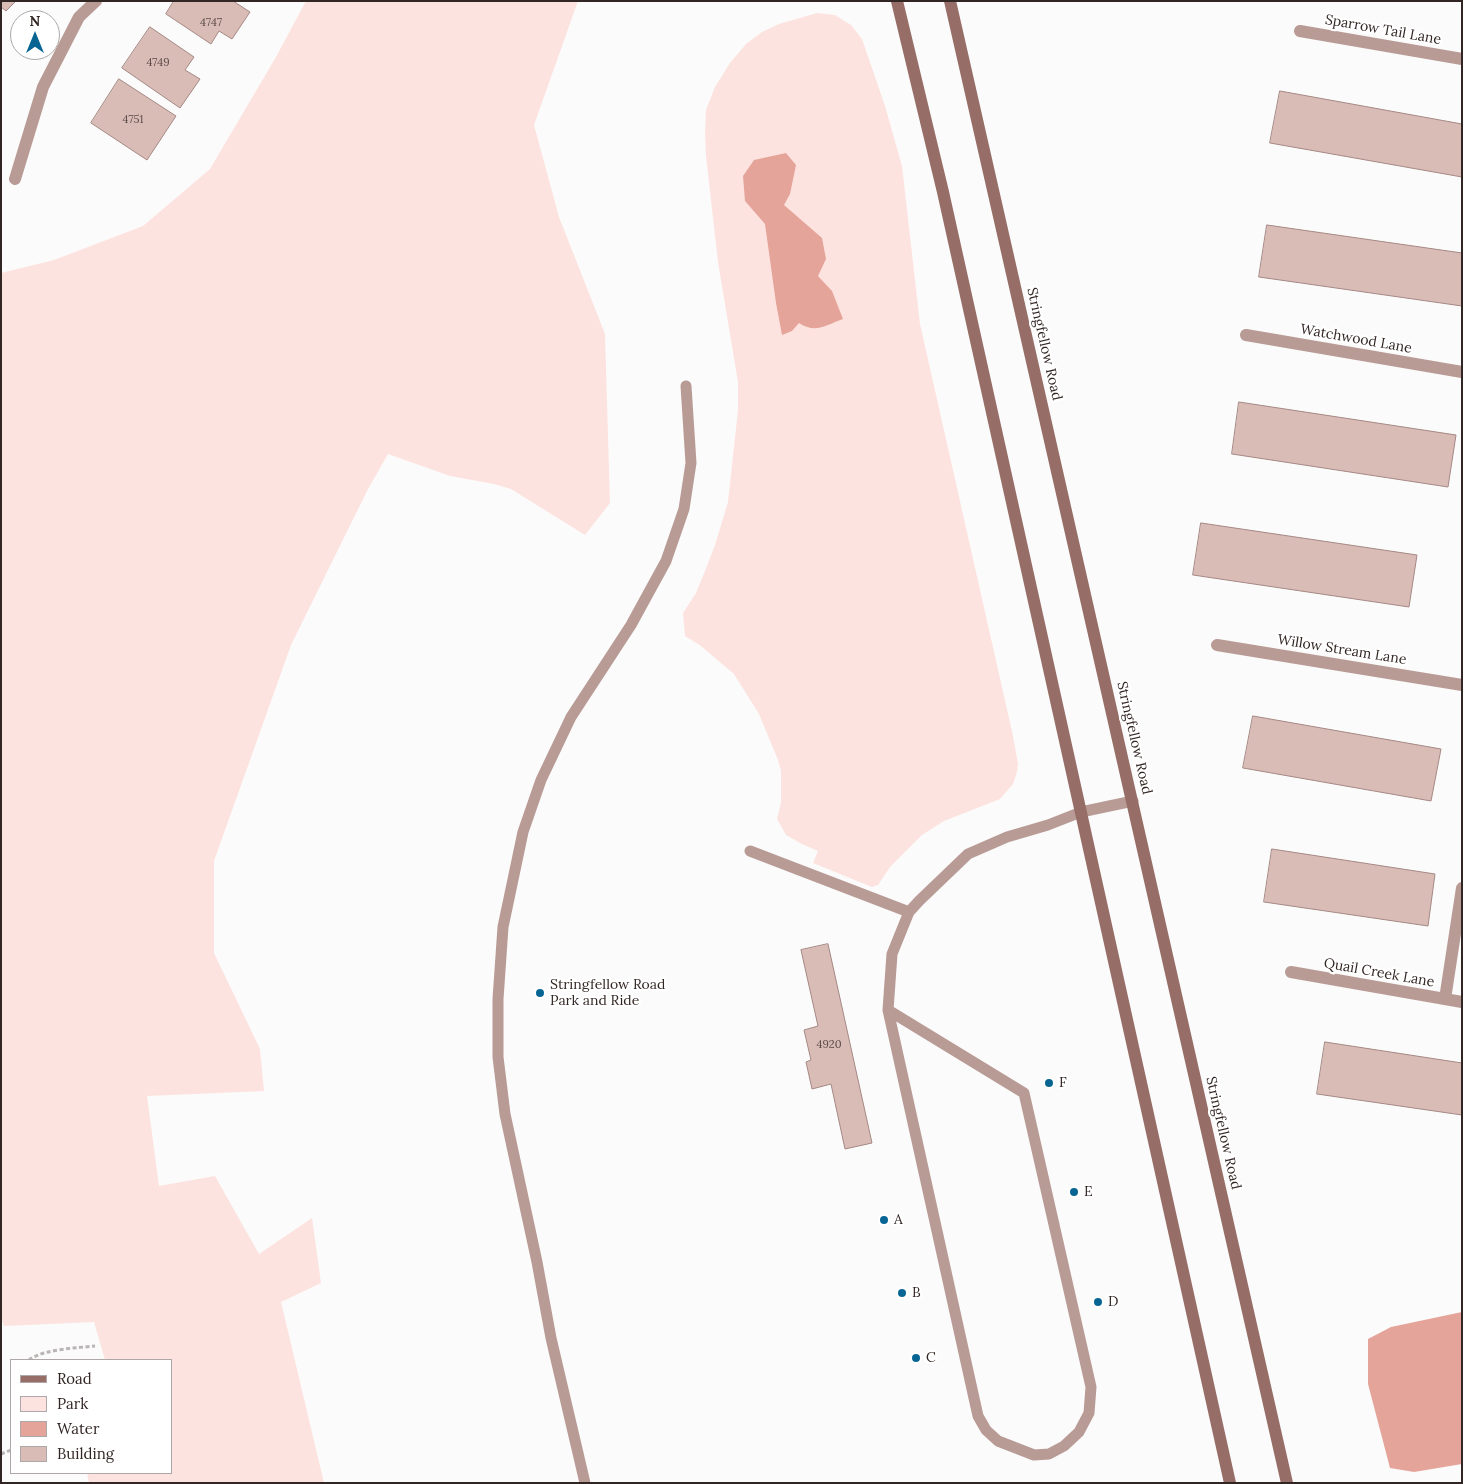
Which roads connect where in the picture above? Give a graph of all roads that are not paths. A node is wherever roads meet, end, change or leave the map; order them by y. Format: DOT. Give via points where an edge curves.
graph roads {
  1 [pos="96,1"];
  2 [pos="897,1"];
  3 [pos="950,1"];
  4 [pos="1300,31"];
  5 [pos="1462,59"];
  6 [pos="15,179"];
  7 [pos="1246,335"];
  8 [pos="1462,372"];
  9 [pos="686,386"];
  10 [pos="1217,645"];
  11 [pos="1462,685"];
  12 [pos="1133,801"];
  13 [pos="1081,812"];
  14 [pos="750,851"];
  15 [pos="1462,888"];
  16 [pos="909,912"];
  17 [pos="1291,972"];
  18 [pos="1445,999"];
  19 [pos="1462,1002"];
  20 [pos="888,1010"];
  21 [pos="585,1483"];
  22 [pos="1230,1483"];
  23 [pos="1287,1483"];
  1 -- 6 [label="street" via="80,17 43,87"];
  2 -- 13 [label="main road" via="943,192"];
  3 -- 12 [label="main road, Stringfellow Road"];
  4 -- 5 [label="street, Sparrow Tail Lane"];
  7 -- 8 [label="street, Watchwood Lane"];
  9 -- 21 [label="lane" via="691,464 684,509 666,561 631,625 571,716 541,780 523,832 502,927 498,1057 505,1114 551,1338"];
  10 -- 11 [label="street, Willow Stream Lane"];
  12 -- 13 [label="lane"];
  12 -- 23 [label="main road, Stringfellow Road"];
  13 -- 16 [label="lane" via="968,854"];
  13 -- 22 [label="main road"];
  14 -- 16 [label="lane"];
  15 -- 18 [label="street"];
  16 -- 20 [label="lane" via="892,954"];
  17 -- 18 [label="street, Quail Creek Lane"];
  18 -- 19 [label="street, Quail Creek Lane"];
  20 -- 20 [label="lane" via="978,1416 998,1441 1034,1455 1048,1454 1064,1446 1079,1432 1090,1413 1091,1387 1024,1093"];
}
